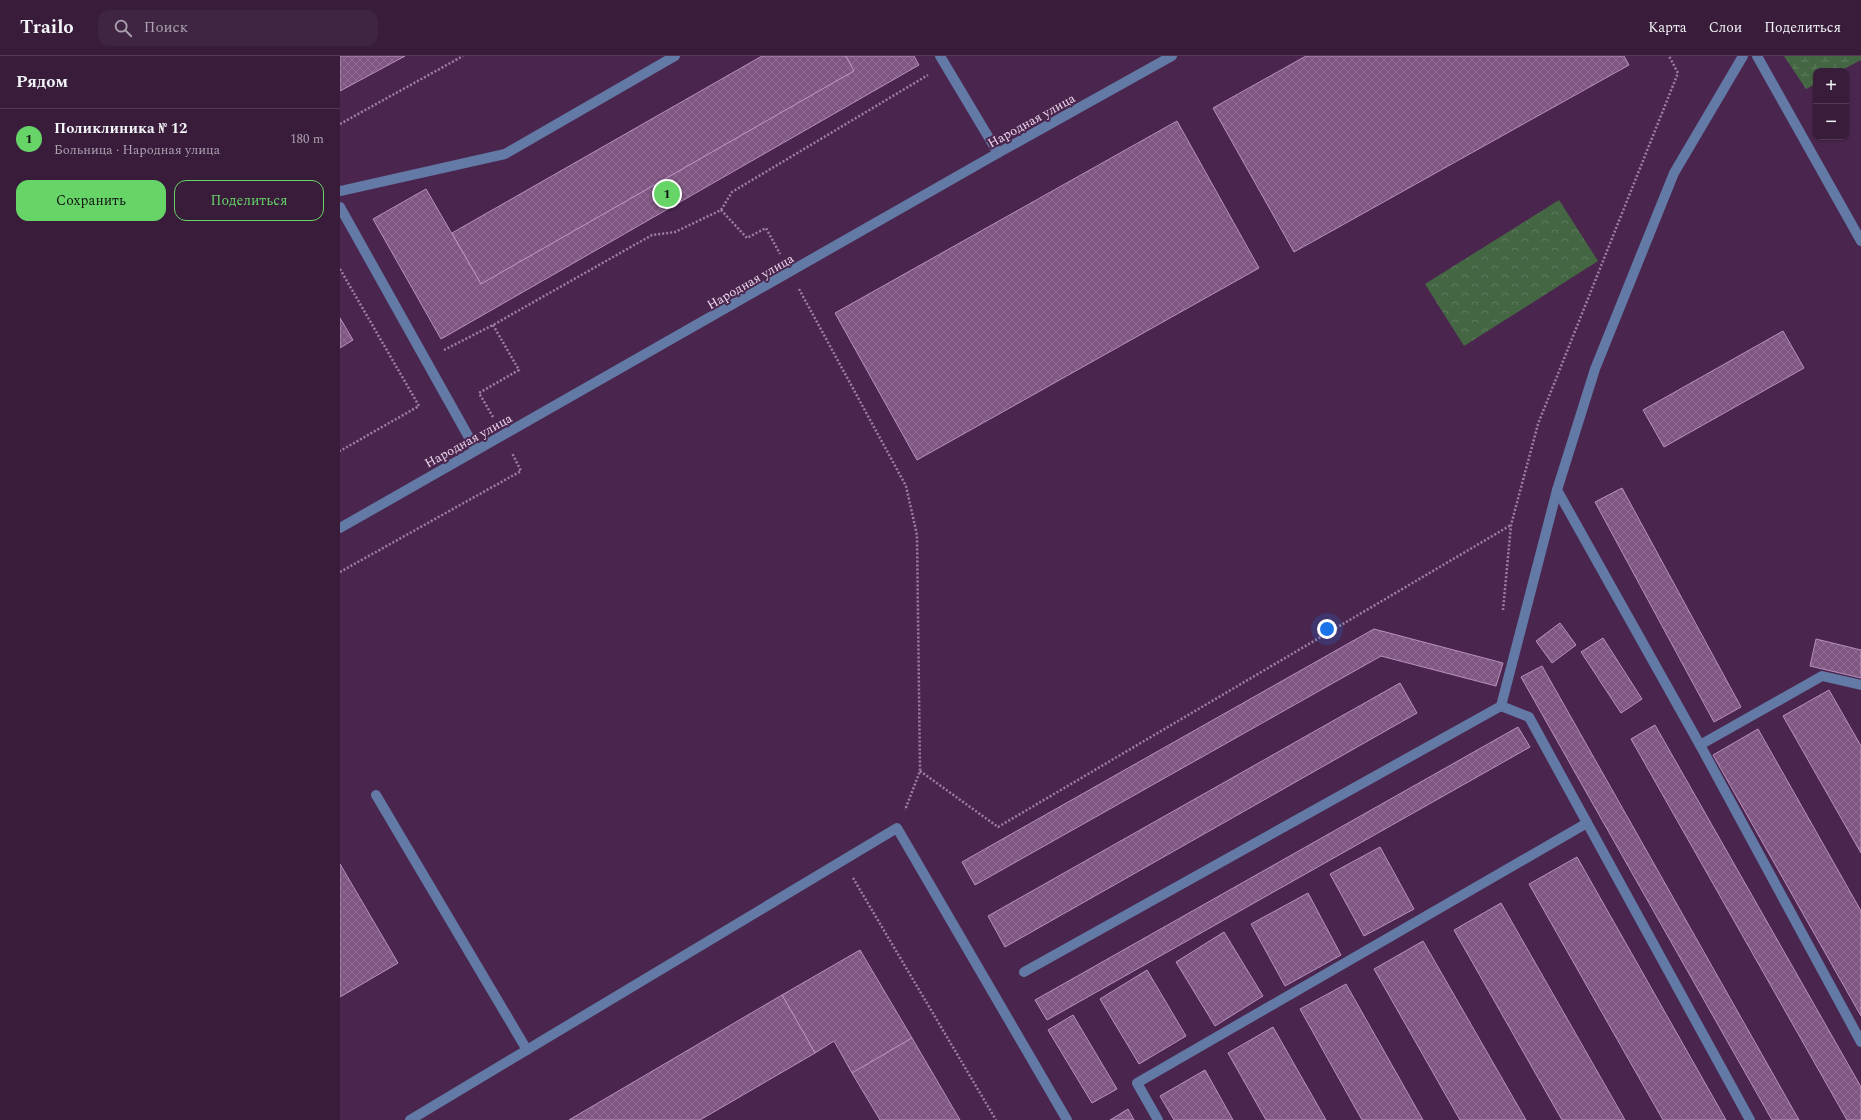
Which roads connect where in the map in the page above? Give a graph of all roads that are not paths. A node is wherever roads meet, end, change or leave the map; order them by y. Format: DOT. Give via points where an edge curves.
graph roads {
  1 [pos="675,56"];
  2 [pos="940,56"];
  3 [pos="1172,56"];
  4 [pos="1742,56"];
  5 [pos="1757,56"];
  6 [pos="998,153"];
  7 [pos="340,191"];
  8 [pos="340,207"];
  9 [pos="1861,241"];
  10 [pos="476,450"];
  11 [pos="1557,490"];
  12 [pos="340,528"];
  13 [pos="1861,686"];
  14 [pos="1501,706"];
  15 [pos="1700,745"];
  16 [pos="376,795"];
  17 [pos="1587,823"];
  18 [pos="1024,972"];
  19 [pos="1861,1042"];
  20 [pos="527,1050"];
  21 [pos="410,1120"];
  22 [pos="1067,1120"];
  23 [pos="1158,1120"];
  24 [pos="1750,1120"];
  1 -- 7 [label="street" via="506,154"];
  2 -- 6 [label="street"];
  3 -- 6 [label="street, Народная улица"];
  4 -- 11 [label="street" via="1674,173 1595,369"];
  5 -- 9 [label="street"];
  6 -- 10 [label="street, Народная улица"];
  8 -- 10 [label="street"];
  10 -- 12 [label="street, Народная улица"];
  11 -- 14 [label="street"];
  11 -- 15 [label="street"];
  13 -- 15 [label="street" via="1822,676"];
  14 -- 17 [label="street" via="1529,717"];
  14 -- 18 [label="street"];
  15 -- 19 [label="street"];
  16 -- 20 [label="street"];
  17 -- 23 [label="street" via="1137,1083"];
  17 -- 24 [label="street"];
  20 -- 21 [label="street"];
  20 -- 22 [label="street" via="897,828"];
}
